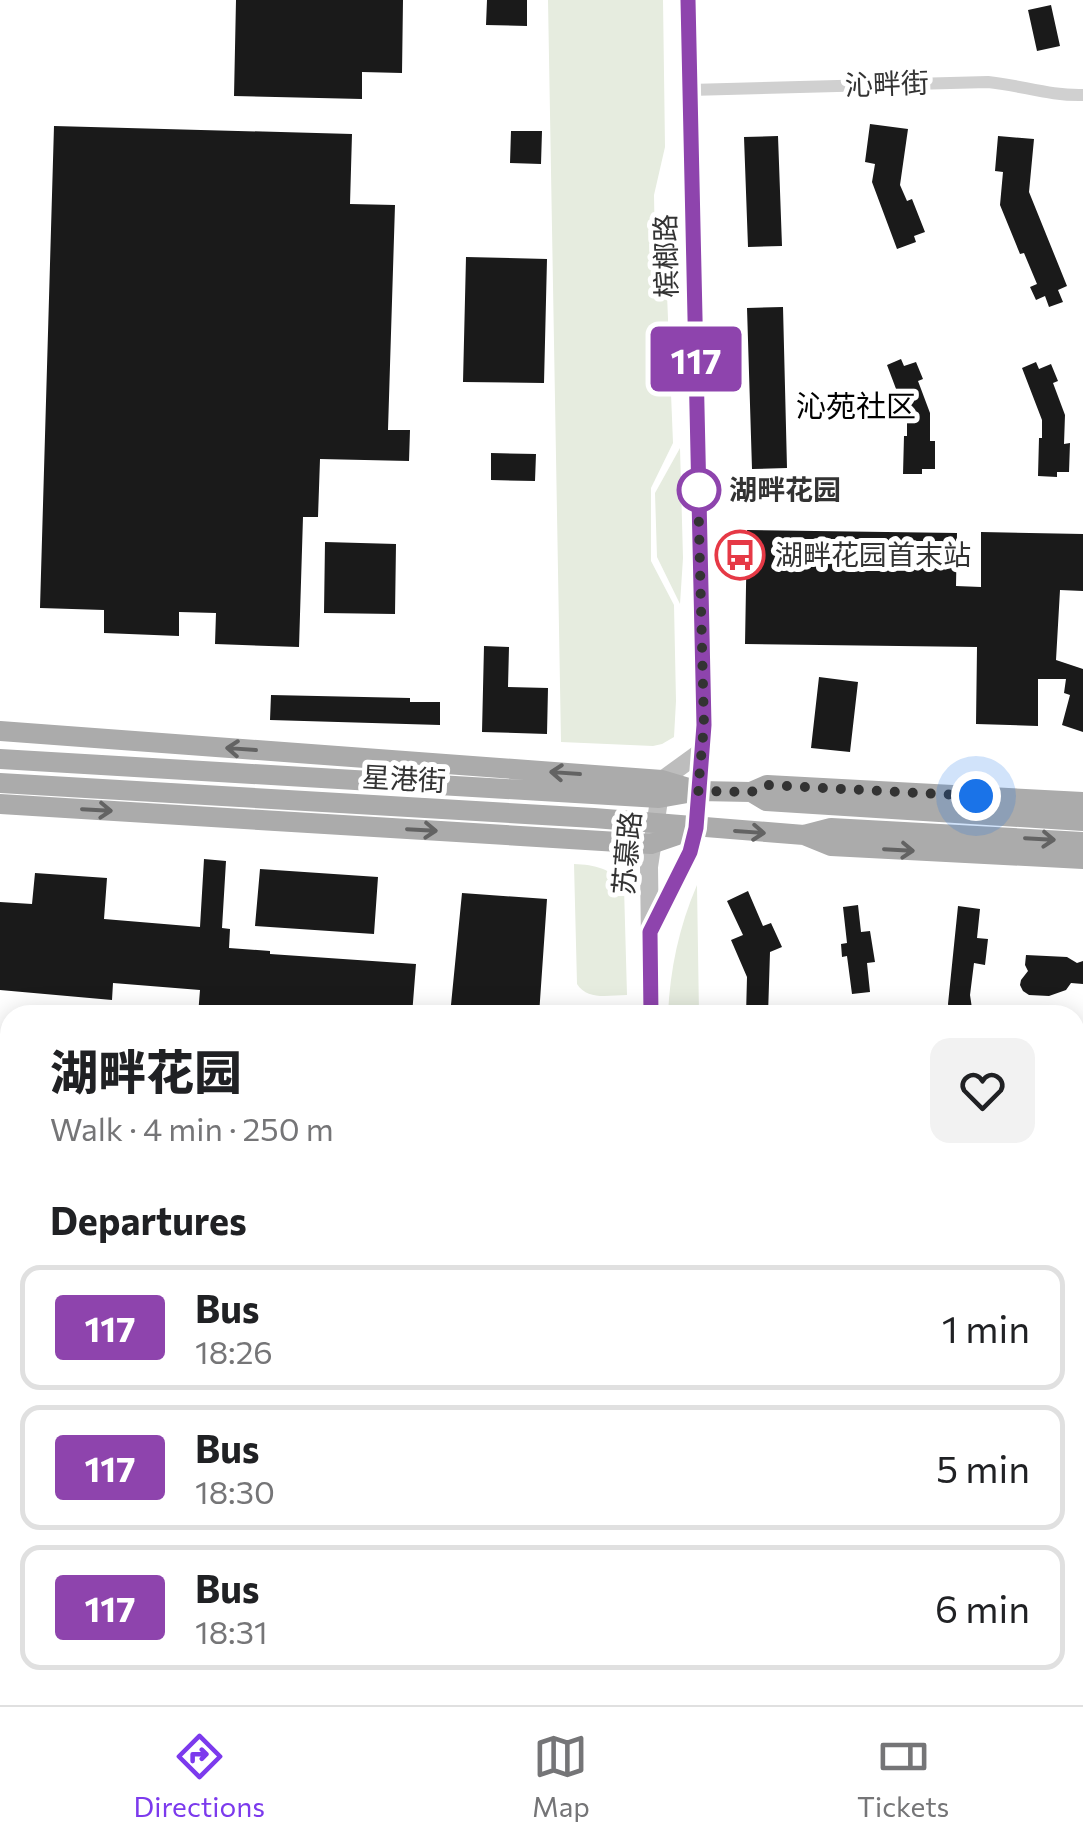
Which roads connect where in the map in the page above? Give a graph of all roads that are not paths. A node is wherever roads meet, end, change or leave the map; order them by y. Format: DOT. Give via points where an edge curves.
graph roads {
  1 [pos="688,0"];
  2 [pos="690,90"];
  3 [pos="1083,95"];
  4 [pos="0,731"];
  5 [pos="702,751"];
  6 [pos="0,758"];
  7 [pos="0,783"];
  8 [pos="661,789"];
  9 [pos="698,791"];
  10 [pos="751,792"];
  11 [pos="1083,802"];
  12 [pos="0,804"];
  13 [pos="1083,820"];
  14 [pos="696,828"];
  15 [pos="653,834"];
  16 [pos="804,835"];
  17 [pos="1083,842"];
  18 [pos="1083,860"];
  19 [pos="650,932"];
  20 [pos="651,1005"];
  1 -- 2 [label="main road, 槟榔路"];
  2 -- 3 [label="street, 沁畔街" via="988,82"];
  2 -- 5 [label="main road, 槟榔路"];
  8 -- 4 [label="main road, one-way"];
  5 -- 8 [label="main road, 苏慕路"];
  5 -- 9 [label="main road, 苏慕路"];
  6 -- 8 [label="main road, 星港街" via="423,783"];
  7 -- 15 [label="main road, 星港街" via="420,808"];
  8 -- 9 [label="main road"];
  8 -- 15 [label="main road, 苏慕路"];
  9 -- 10 [label="main road"];
  9 -- 14 [label="main road, 苏慕路"];
  10 -- 11 [label="main road" via="767,785"];
  10 -- 13 [label="main road" via="766,800"];
  12 -- 15 [label="main road, one-way"];
  14 -- 15 [label="main road"];
  14 -- 16 [label="main road, one-way"];
  14 -- 19 [label="main road, 苏慕路"];
  15 -- 19 [label="main road, 苏慕路"];
  16 -- 17 [label="main road, one-way" via="831,828"];
  16 -- 18 [label="main road, one-way" via="831,846"];
  19 -- 20 [label="main road, 苏慕路"];
}
